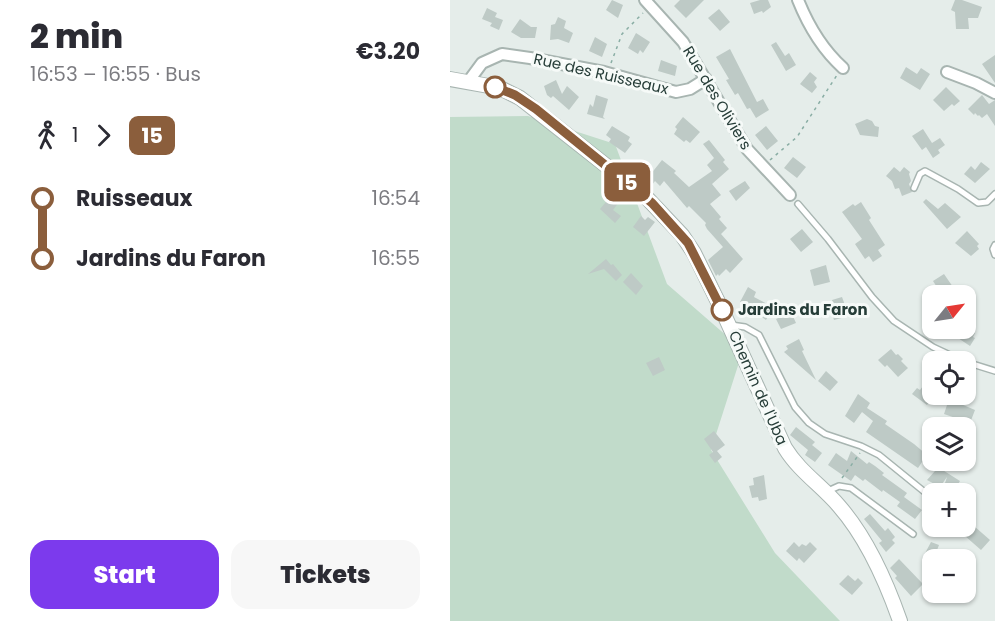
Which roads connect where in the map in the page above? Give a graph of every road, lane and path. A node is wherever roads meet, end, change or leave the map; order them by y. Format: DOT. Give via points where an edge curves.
graph roads {
  1 [pos="798,0"];
  2 [pos="648,3"];
  3 [pos="842,67"];
  4 [pos="946,72"];
  5 [pos="607,73"];
  6 [pos="450,79"];
  7 [pos="706,79"];
  8 [pos="468,82"];
  9 [pos="995,93"];
  10 [pos="762,167"];
  11 [pos="914,188"];
  12 [pos="995,194"];
  13 [pos="790,195"];
  14 [pos="798,204"];
  15 [pos="995,245"];
  16 [pos="995,255"];
  17 [pos="729,325"];
  18 [pos="942,351"];
  19 [pos="976,365"];
  20 [pos="995,371"];
  21 [pos="864,447"];
  22 [pos="841,486"];
  23 [pos="922,490"];
  24 [pos="827,492"];
  25 [pos="914,534"];
  26 [pos="900,621"];
  1 -- 3 [label="street" via="816,35"];
  2 -- 5 [label="path" via="622,34"];
  2 -- 7 [label="street, Rue des Oliviers" via="683,42"];
  3 -- 10 [label="path" via="800,134"];
  4 -- 9 [label="street"];
  5 -- 7 [label="street, Rue des Ruisseaux" via="676,92"];
  5 -- 8 [label="street, Rue des Ruisseaux" via="502,54 482,63"];
  6 -- 8 [label="street, Chemin de l'Uba"];
  7 -- 10 [label="street, Rue des Oliviers"];
  8 -- 17 [label="street, Chemin de l'Uba" via="500,88 520,98 652,203 688,243"];
  10 -- 13 [label="street, Rue des Oliviers"];
  11 -- 12 [label="lane" via="920,174 926,171 978,203 987,202"];
  14 -- 18 [label="lane" via="894,321"];
  15 -- 16 [label="lane"];
  17 -- 21 [label="lane" via="745,327 759,335 804,419 825,434"];
  17 -- 24 [label="street, Chemin de l'Uba" via="785,448 796,464"];
  19 -- 20 [label="lane"];
  21 -- 22 [label="path" via="842,478"];
  21 -- 23 [label="lane"];
  22 -- 24 [label="lane"];
  22 -- 25 [label="lane" via="854,490"];
  24 -- 26 [label="street, Chemin de l'Uba" via="866,545"];
}
